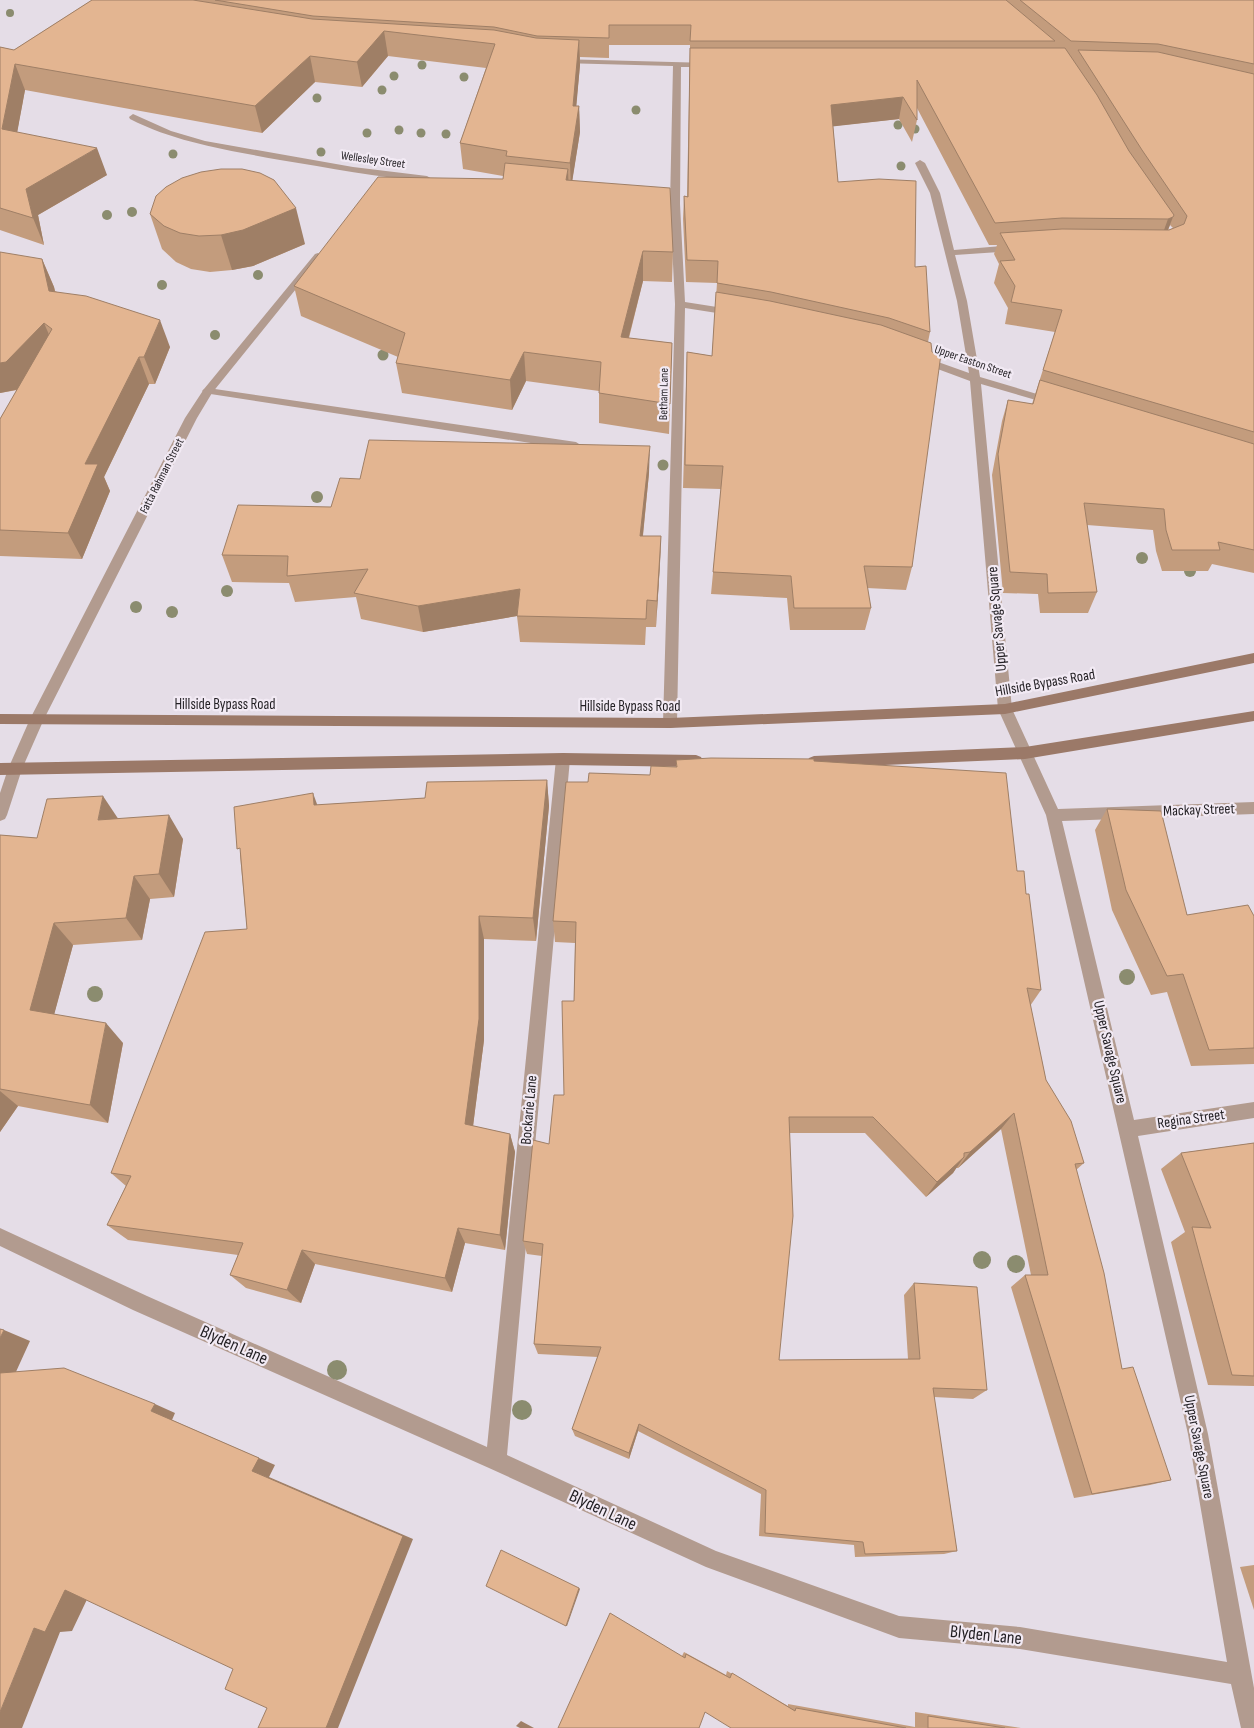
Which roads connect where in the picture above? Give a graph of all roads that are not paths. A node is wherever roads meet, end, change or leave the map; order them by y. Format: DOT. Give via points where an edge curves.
graph roads {
  1 [pos="548,61"];
  2 [pos="678,65"];
  3 [pos="717,65"];
  4 [pos="133,117"];
  5 [pos="920,163"];
  6 [pos="432,180"];
  7 [pos="1027,247"];
  8 [pos="325,248"];
  9 [pos="949,254"];
  10 [pos="680,304"];
  11 [pos="748,315"];
  12 [pos="906,354"];
  13 [pos="975,379"];
  14 [pos="208,391"];
  15 [pos="1068,407"];
  16 [pos="576,446"];
  17 [pos="1254,658"];
  18 [pos="1005,709"];
  19 [pos="1254,716"];
  20 [pos="0,719"];
  21 [pos="37,719"];
  22 [pos="670,723"];
  23 [pos="1025,753"];
  24 [pos="563,759"];
  25 [pos="714,762"];
  26 [pos="800,762"];
  27 [pos="0,769"];
  28 [pos="15,769"];
  29 [pos="1254,808"];
  30 [pos="0,815"];
  31 [pos="1054,815"];
  32 [pos="1254,1110"];
  33 [pos="1128,1129"];
  34 [pos="0,1237"];
  35 [pos="496,1461"];
  36 [pos="1240,1675"];
  37 [pos="1252,1728"];
  1 -- 2 [label="street"];
  2 -- 3 [label="street"];
  2 -- 10 [label="street, Betham Lane" via="670,203"];
  4 -- 6 [label="street, Wellesley Street" via="170,135 226,148 381,179"];
  5 -- 9 [label="street, Upper Savage Square" via="935,193"];
  7 -- 9 [label="street"];
  8 -- 14 [label="street, Fatta Rahman Street"];
  9 -- 13 [label="street, Upper Savage Square" via="962,301"];
  10 -- 11 [label="street"];
  10 -- 22 [label="street, Betham Lane"];
  12 -- 13 [label="street, Upper Easton Street"];
  13 -- 15 [label="street, Upper Easton Street"];
  13 -- 18 [label="street, Upper Savage Square"];
  14 -- 16 [label="street"];
  14 -- 21 [label="street, Fatta Rahman Street" via="191,418"];
  17 -- 18 [label="street, Hillside Bypass Road"];
  18 -- 22 [label="street, Hillside Bypass Road"];
  18 -- 23 [label="street, Upper Savage Square"];
  19 -- 23 [label="street"];
  20 -- 21 [label="street, Hillside Bypass Road"];
  21 -- 22 [label="street, Hillside Bypass Road"];
  21 -- 28 [label="street, Fatta Rahman Street"];
  23 -- 26 [label="street"];
  23 -- 31 [label="street, Upper Savage Square"];
  24 -- 25 [label="street"];
  24 -- 28 [label="street"];
  24 -- 35 [label="street, Bockarie Lane"];
  27 -- 28 [label="street"];
  28 -- 30 [label="street, Fatta Rahman Street"];
  29 -- 31 [label="street, Mackay Street"];
  31 -- 33 [label="street, Upper Savage Square"];
  32 -- 33 [label="street, Regina Street"];
  33 -- 36 [label="street, Upper Savage Square" via="1198,1434"];
  34 -- 35 [label="street, Blyden Lane" via="140,1303"];
  35 -- 36 [label="street, Blyden Lane" via="712,1560 899,1626 1020,1638"];
  36 -- 37 [label="street, Upper Savage Square"];
}
